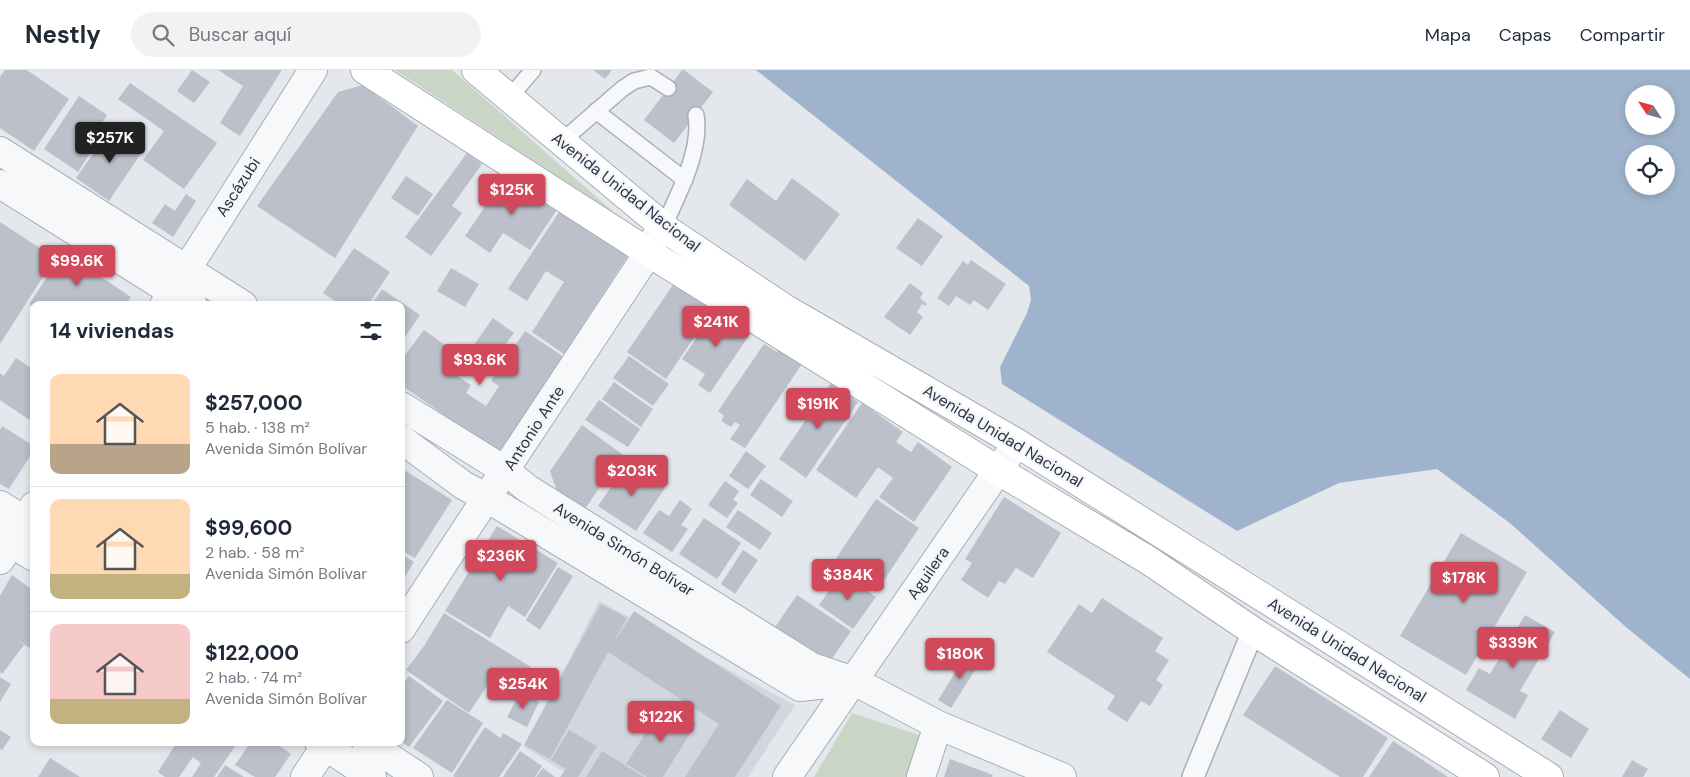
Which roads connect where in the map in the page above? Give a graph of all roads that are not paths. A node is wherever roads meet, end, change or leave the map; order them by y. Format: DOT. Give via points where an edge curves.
graph roads {
  1 [pos="313,70"];
  2 [pos="365,70"];
  3 [pos="476,70"];
  4 [pos="533,70"];
  5 [pos="668,88"];
  6 [pos="509,98"];
  7 [pos="596,111"];
  8 [pos="696,115"];
  9 [pos="561,142"];
  10 [pos="0,151"];
  11 [pos="684,180"];
  12 [pos="0,184"];
  13 [pos="664,226"];
  14 [pos="646,251"];
  15 [pos="179,293"];
  16 [pos="222,301"];
  17 [pos="405,408"];
  18 [pos="405,442"];
  19 [pos="1017,443"];
  20 [pos="506,471"];
  21 [pos="999,471"];
  22 [pos="487,498"];
  23 [pos="0,505"];
  24 [pos="17,532"];
  25 [pos="30,551"];
  26 [pos="405,623"];
  27 [pos="1253,631"];
  28 [pos="854,681"];
  29 [pos="938,725"];
  30 [pos="323,746"];
  31 [pos="327,746"];
  32 [pos="372,746"];
  33 [pos="306,777"];
  34 [pos="372,777"];
  35 [pos="419,777"];
  36 [pos="788,777"];
  37 [pos="921,777"];
  38 [pos="1062,777"];
  39 [pos="1193,777"];
  40 [pos="1485,777"];
  41 [pos="1549,777"];
  1 -- 15 [label="street, Ascázubi" via="188,264"];
  2 -- 14 [label="main road"];
  3 -- 6 [label="main road, Avenida Unidad Nacional"];
  4 -- 6 [label="lane"];
  5 -- 7 [label="lane" via="651,77 642,78 622,89"];
  6 -- 9 [label="main road, Avenida Unidad Nacional"];
  7 -- 9 [label="lane"];
  7 -- 11 [label="lane"];
  8 -- 11 [label="lane" via="697,135"];
  9 -- 13 [label="main road, Avenida Unidad Nacional"];
  10 -- 15 [label="street"];
  11 -- 13 [label="lane"];
  12 -- 15 [label="street"];
  13 -- 14 [label="street, Antonio Ante"];
  13 -- 19 [label="main road, Avenida Unidad Nacional" via="784,308"];
  14 -- 20 [label="street, Antonio Ante" via="641,264"];
  14 -- 21 [label="main road"];
  15 -- 16 [label="street"];
  17 -- 20 [label="street, Avenida Simón Bolívar"];
  18 -- 22 [label="street, Avenida Simón Bolívar" via="463,485"];
  19 -- 21 [label="street, Aguilera"];
  19 -- 41 [label="main road, Avenida Unidad Nacional"];
  20 -- 22 [label="street, Antonio Ante"];
  20 -- 28 [label="street, Avenida Simón Bolívar" via="528,489 812,667"];
  21 -- 27 [label="main road" via="1148,560"];
  21 -- 28 [label="street, Aguilera"];
  22 -- 26 [label="street, Antonio Ante"];
  22 -- 28 [label="street, Avenida Simón Bolívar" via="800,687"];
  23 -- 24 [label="street"];
  24 -- 25 [label="street"];
  27 -- 39 [label="street"];
  27 -- 40 [label="main road"];
  28 -- 29 [label="street, Avenida Simón Bolívar"];
  28 -- 36 [label="street, Aguilera"];
  29 -- 37 [label="street"];
  29 -- 38 [label="street, Avenida Simón Bolívar"];
  30 -- 33 [label="street"];
  31 -- 34 [label="street"];
  32 -- 35 [label="street"];
}
